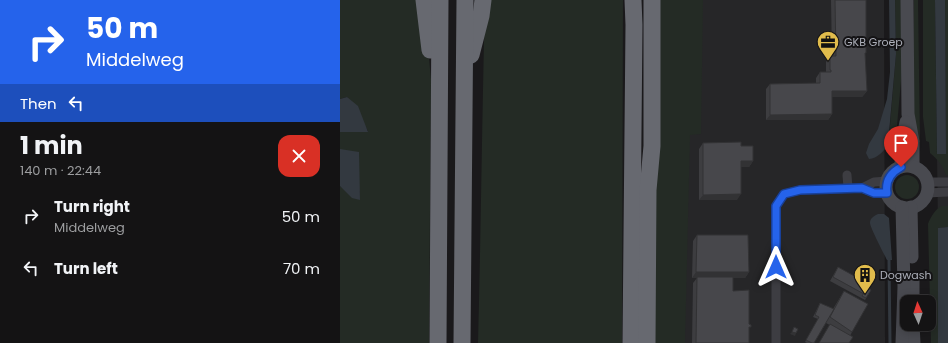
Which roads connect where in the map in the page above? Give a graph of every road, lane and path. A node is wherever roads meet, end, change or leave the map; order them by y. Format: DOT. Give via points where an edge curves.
graph roads {
  1 [pos="424,0"];
  2 [pos="440,0"];
  3 [pos="465,0"];
  4 [pos="483,0"];
  5 [pos="633,0"];
  6 [pos="652,0"];
  7 [pos="907,0"];
  8 [pos="464,81"];
  9 [pos="439,132"];
  10 [pos="907,167"];
  11 [pos="847,175"];
  12 [pos="948,182"];
  13 [pos="887,187"];
  14 [pos="848,188"];
  15 [pos="927,188"];
  16 [pos="948,192"];
  17 [pos="907,207"];
  18 [pos="913,295"];
  19 [pos="913,331"];
  20 [pos="438,343"];
  21 [pos="462,343"];
  22 [pos="632,343"];
  23 [pos="647,343"];
  24 [pos="776,343"];
  25 [pos="902,343"];
  26 [pos="914,343"];
  1 -- 9 [label="highway"];
  2 -- 9 [label="highway"];
  3 -- 8 [label="highway"];
  4 -- 8 [label="highway"];
  5 -- 22 [label="highway"];
  6 -- 23 [label="highway" via="652,146 648,190"];
  7 -- 10 [label="main road" via="908,114 902,142"];
  8 -- 21 [label="highway"];
  9 -- 20 [label="highway"];
  10 -- 13 [label="main road" via="895,170 890,175"];
  10 -- 15 [label="main road" via="920,170"];
  11 -- 14 [label="street"];
  12 -- 15 [label="street"];
  13 -- 14 [label="street" via="874,182 862,188"];
  13 -- 17 [label="main road" via="890,199"];
  14 -- 24 [label="street" via="800,190 784,194 776,206"];
  15 -- 16 [label="street"];
  15 -- 17 [label="main road" via="923,200"];
  17 -- 18 [label="main road"];
  17 -- 25 [label="main road"];
  19 -- 26 [label="main road"];
}
